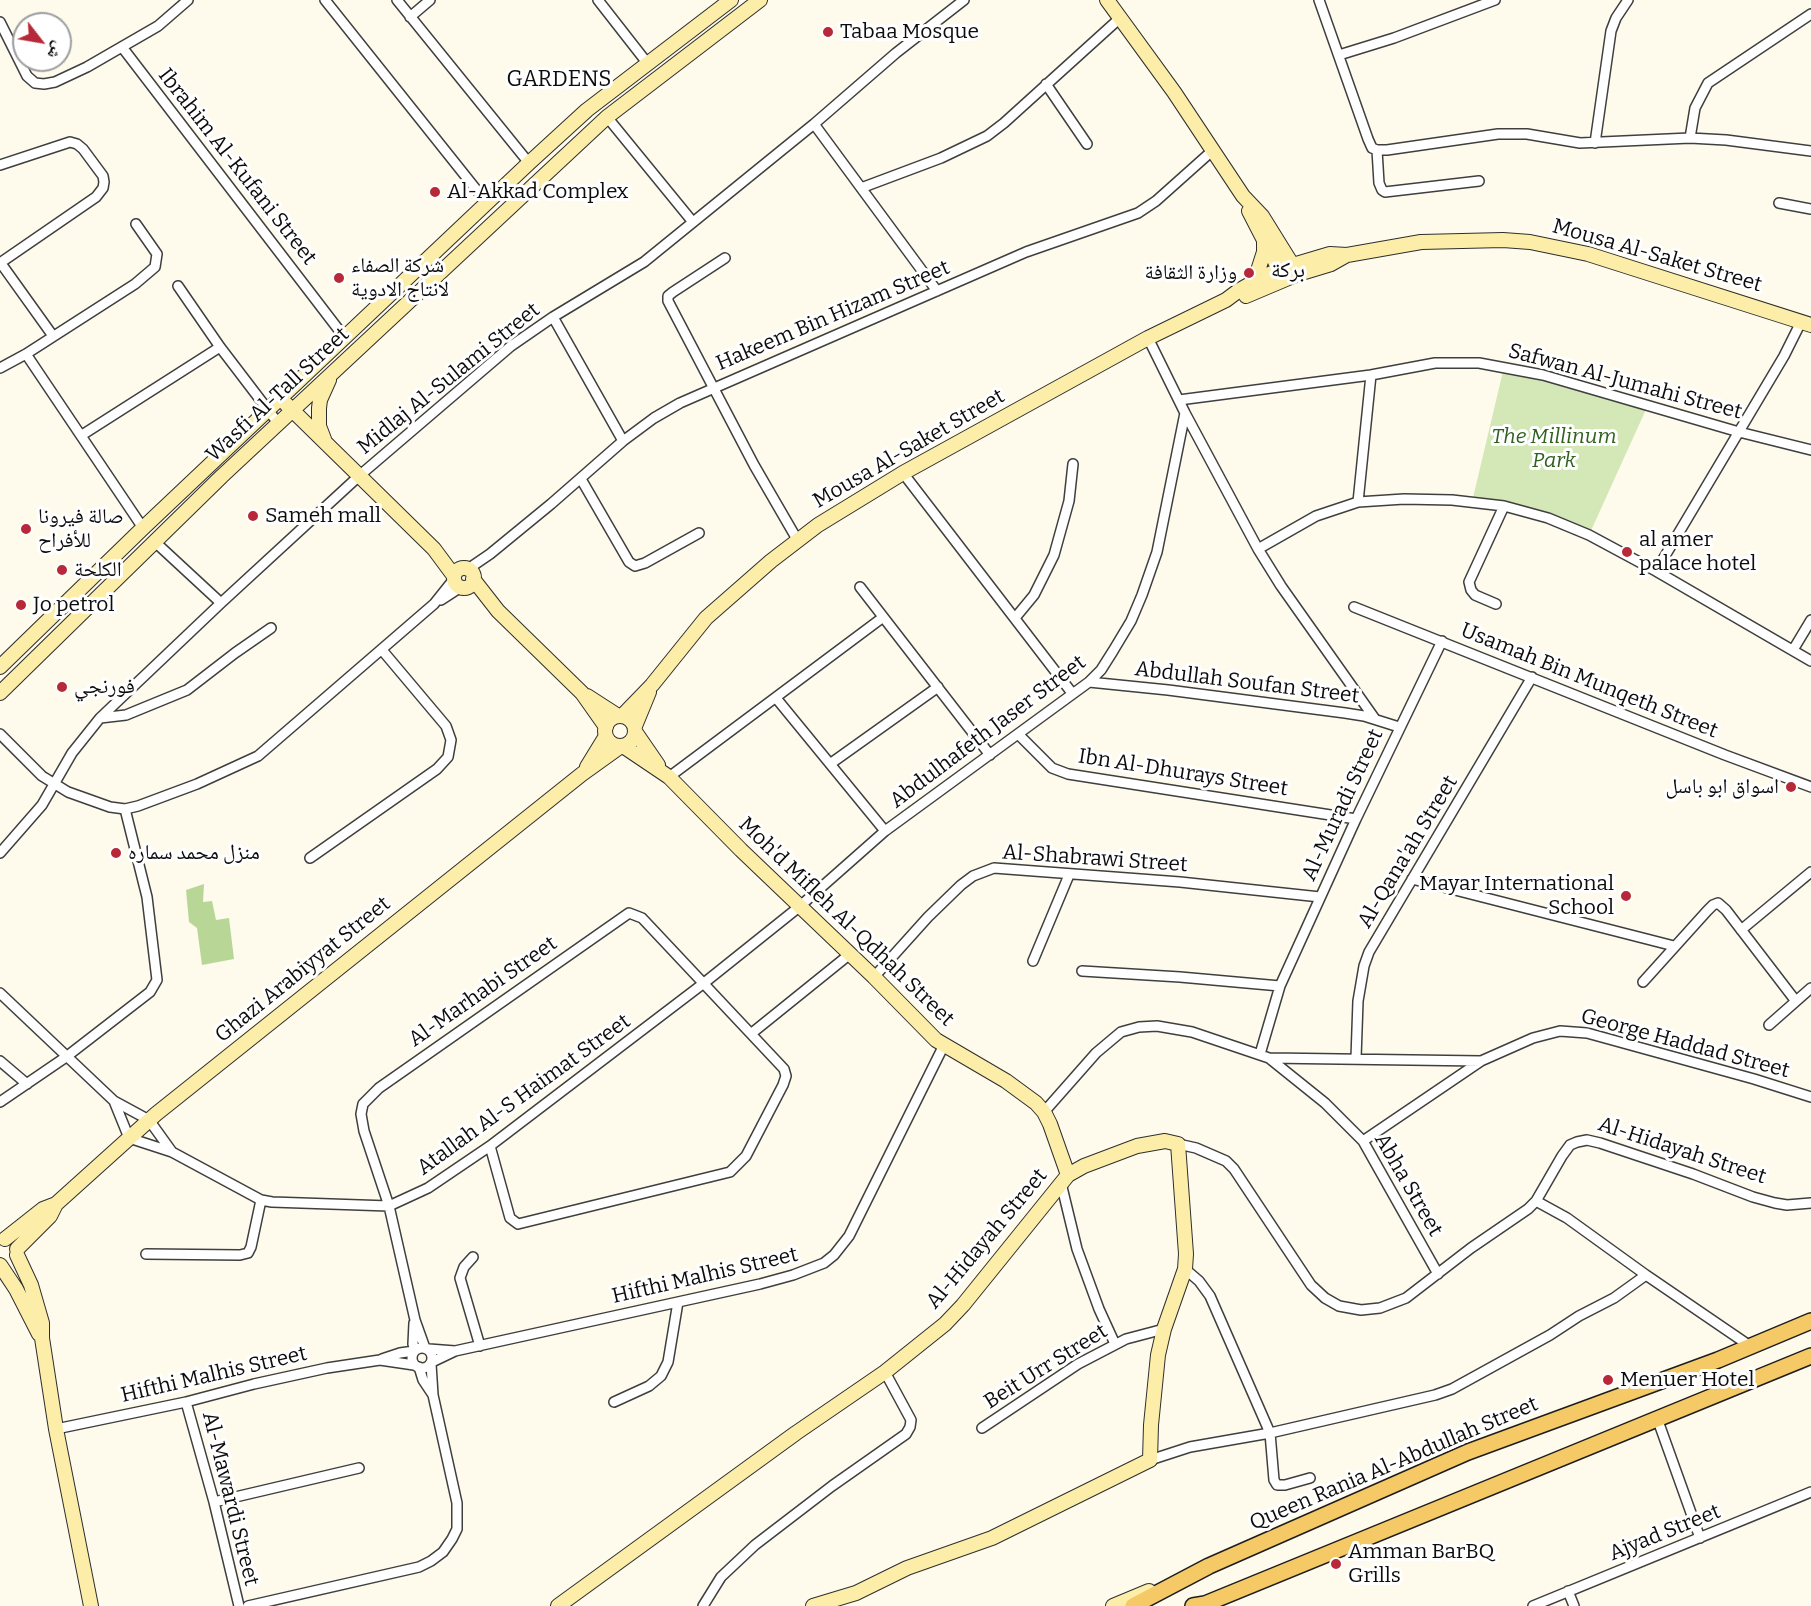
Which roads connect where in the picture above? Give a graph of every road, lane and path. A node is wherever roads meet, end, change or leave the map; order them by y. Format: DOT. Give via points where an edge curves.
graph roads {
  1 [pos="188,0"];
  2 [pos="325,0"];
  3 [pos="397,0"];
  4 [pos="430,0"];
  5 [pos="598,0"];
  6 [pos="731,0"];
  7 [pos="760,0"];
  8 [pos="964,0"];
  9 [pos="1107,0"];
  10 [pos="1319,0"];
  11 [pos="1495,0"];
  12 [pos="1622,2"];
  13 [pos="410,17"];
  14 [pos="1120,18"];
  15 [pos="1809,18"];
  16 [pos="0,22"];
  17 [pos="122,47"];
  18 [pos="1340,55"];
  19 [pos="648,64"];
  20 [pos="1046,84"];
  21 [pos="607,117"];
  22 [pos="814,124"];
  23 [pos="1690,138"];
  24 [pos="1595,143"];
  25 [pos="1087,144"];
  26 [pos="1377,150"];
  27 [pos="1212,151"];
  28 [pos="1811,151"];
  29 [pos="528,164"];
  30 [pos="0,165"];
  31 [pos="1479,181"];
  32 [pos="861,188"];
  33 [pos="1243,195"];
  34 [pos="487,203"];
  35 [pos="1779,203"];
  36 [pos="1811,210"];
  37 [pos="692,221"];
  38 [pos="136,224"];
  39 [pos="1264,238"];
  40 [pos="725,258"];
  41 [pos="0,262"];
  42 [pos="1295,269"];
  43 [pos="1282,275"];
  44 [pos="1254,283"];
  45 [pos="178,286"];
  46 [pos="937,291"];
  47 [pos="1226,300"];
  48 [pos="553,317"];
  49 [pos="1806,323"];
  50 [pos="53,336"];
  51 [pos="345,338"];
  52 [pos="1148,339"];
  53 [pos="220,347"];
  54 [pos="26,354"];
  55 [pos="0,368"];
  56 [pos="333,373"];
  57 [pos="1371,375"];
  58 [pos="714,387"];
  59 [pos="280,398"];
  60 [pos="1179,400"];
  61 [pos="268,409"];
  62 [pos="292,410"];
  63 [pos="1185,413"];
  64 [pos="278,423"];
  65 [pos="1739,432"];
  66 [pos="82,435"];
  67 [pos="623,441"];
  68 [pos="331,448"];
  69 [pos="1811,450"];
  70 [pos="1073,464"];
  71 [pos="903,473"];
  72 [pos="359,476"];
  73 [pos="581,479"];
  74 [pos="1358,502"];
  75 [pos="1504,506"];
  76 [pos="143,528"];
  77 [pos="699,533"];
  78 [pos="154,541"];
  79 [pos="798,541"];
  80 [pos="1258,549"];
  81 [pos="1656,571"];
  82 [pos="464,578"];
  83 [pos="860,587"];
  84 [pos="220,603"];
  85 [pos="1496,604"];
  86 [pos="1354,608"];
  87 [pos="882,618"];
  88 [pos="1015,618"];
  89 [pos="1811,620"];
  90 [pos="271,628"];
  91 [pos="1442,641"];
  92 [pos="382,650"];
  93 [pos="1793,650"];
  94 [pos="1811,661"];
  95 [pos="0,668"];
  96 [pos="1532,677"];
  97 [pos="1089,682"];
  98 [pos="652,685"];
  99 [pos="938,687"];
  100 [pos="0,693"];
  101 [pos="582,693"];
  102 [pos="1072,693"];
  103 [pos="776,698"];
  104 [pos="620,716"];
  105 [pos="100,718"];
  106 [pos="1375,719"];
  107 [pos="1399,727"];
  108 [pos="635,730"];
  109 [pos="606,732"];
  110 [pos="0,734"];
  111 [pos="1019,735"];
  112 [pos="622,746"];
  113 [pos="990,755"];
  114 [pos="830,764"];
  115 [pos="582,774"];
  116 [pos="666,774"];
  117 [pos="54,785"];
  118 [pos="1811,787"];
  119 [pos="125,809"];
  120 [pos="1356,819"];
  121 [pos="885,831"];
  122 [pos="0,853"];
  123 [pos="310,858"];
  124 [pos="1811,872"];
  125 [pos="1069,875"];
  126 [pos="1412,879"];
  127 [pos="1320,897"];
  128 [pos="799,907"];
  129 [pos="1741,930"];
  130 [pos="1674,946"];
  131 [pos="850,954"];
  132 [pos="1033,961"];
  133 [pos="1082,971"];
  134 [pos="874,976"];
  135 [pos="1643,982"];
  136 [pos="704,983"];
  137 [pos="1280,986"];
  138 [pos="1811,988"];
  139 [pos="0,993"];
  140 [pos="1795,1000"];
  141 [pos="1769,1025"];
  142 [pos="752,1033"];
  143 [pos="944,1046"];
  144 [pos="1264,1056"];
  145 [pos="66,1057"];
  146 [pos="1356,1058"];
  147 [pos="0,1061"];
  148 [pos="1481,1061"];
  149 [pos="27,1084"];
  150 [pos="1811,1097"];
  151 [pos="114,1101"];
  152 [pos="0,1102"];
  153 [pos="1044,1112"];
  154 [pos="149,1120"];
  155 [pos="129,1138"];
  156 [pos="1363,1141"];
  157 [pos="1178,1144"];
  158 [pos="490,1146"];
  159 [pos="172,1152"];
  160 [pos="1065,1179"];
  161 [pos="261,1200"];
  162 [pos="1536,1201"];
  163 [pos="1811,1203"];
  164 [pos="56,1204"];
  165 [pos="389,1206"];
  166 [pos="2,1240"];
  167 [pos="17,1252"];
  168 [pos="146,1254"];
  169 [pos="473,1257"];
  170 [pos="0,1265"];
  171 [pos="1185,1269"];
  172 [pos="1438,1274"];
  173 [pos="1646,1275"];
  174 [pos="678,1302"];
  175 [pos="415,1320"];
  176 [pos="1811,1321"];
  177 [pos="1164,1329"];
  178 [pos="42,1338"];
  179 [pos="1115,1344"];
  180 [pos="480,1346"];
  181 [pos="1750,1346"];
  182 [pos="427,1349"];
  183 [pos="415,1351"];
  184 [pos="455,1351"];
  185 [pos="1811,1356"];
  186 [pos="380,1360"];
  187 [pos="431,1363"];
  188 [pos="417,1366"];
  189 [pos="885,1372"];
  190 [pos="433,1395"];
  191 [pos="186,1402"];
  192 [pos="614,1402"];
  193 [pos="1657,1419"];
  194 [pos="982,1428"];
  195 [pos="56,1429"];
  196 [pos="1270,1433"];
  197 [pos="1150,1460"];
  198 [pos="359,1468"];
  199 [pos="1310,1478"];
  200 [pos="1811,1492"];
  201 [pos="214,1502"];
  202 [pos="1700,1538"];
  203 [pos="1209,1566"];
  204 [pos="1568,1592"];
  205 [pos="858,1599"];
  206 [pos="1199,1605"];
  207 [pos="91,1606"];
  208 [pos="239,1606"];
  209 [pos="248,1606"];
  210 [pos="557,1606"];
  211 [pos="703,1606"];
  212 [pos="813,1606"];
  213 [pos="1113,1606"];
  214 [pos="1133,1606"];
  215 [pos="1533,1606"];
  216 [pos="1574,1606"];
  1 -- 17 [label="street" via="166,21"];
  2 -- 34 [label="street"];
  3 -- 13 [label="street"];
  4 -- 13 [label="street"];
  5 -- 19 [label="street"];
  6 -- 19 [label="street, Wasfi Al-Tall Street"];
  7 -- 21 [label="street, Wasfi Al-Tall Street"];
  8 -- 22 [label="street, Midlaj Al-Sulami Street"];
  9 -- 14 [label="street"];
  10 -- 18 [label="street"];
  11 -- 18 [label="street"];
  12 -- 24 [label="street" via="1611,31"];
  13 -- 29 [label="street"];
  14 -- 20 [label="street"];
  14 -- 27 [label="street"];
  15 -- 23 [label="street" via="1708,83 1695,108"];
  16 -- 17 [label="street" via="20,66 35,83 55,82"];
  17 -- 51 [label="street, Ibrahim Al-Kufani Street"];
  18 -- 26 [label="street" via="1368,139"];
  19 -- 29 [label="street, Wasfi Al-Tall Street" via="587,110"];
  20 -- 25 [label="street"];
  20 -- 32 [label="street" via="1004,123 969,146"];
  21 -- 37 [label="street"];
  21 -- 56 [label="street, Wasfi Al-Tall Street"];
  22 -- 32 [label="street"];
  22 -- 37 [label="street, Midlaj Al-Sulami Street"];
  23 -- 24 [label="street"];
  23 -- 28 [label="street"];
  24 -- 26 [label="street" via="1498,134"];
  26 -- 31 [label="street" via="1379,183 1385,192"];
  27 -- 33 [label="street"];
  27 -- 46 [label="street, Hakeem Bin Hizam Street" via="1138,213 1026,252"];
  29 -- 34 [label="street, Wasfi Al-Tall Street"];
  30 -- 41 [label="street" via="70,142 84,149 103,176 103,188 96,196"];
  32 -- 46 [label="street"];
  33 -- 39 [label="street"];
  33 -- 42 [label="street" via="1262,216"];
  34 -- 51 [label="street, Wasfi Al-Tall Street"];
  35 -- 36 [label="street"];
  37 -- 48 [label="street, Midlaj Al-Sulami Street" via="644,262"];
  38 -- 50 [label="street" via="157,254 155,267"];
  39 -- 43 [label="street"];
  39 -- 44 [label="street"];
  40 -- 58 [label="street" via="668,296 671,311"];
  41 -- 50 [label="street"];
  42 -- 43 [label="street, Mousa Al-Saket Street"];
  42 -- 49 [label="street, Mousa Al-Saket Street" via="1421,242 1530,242 1588,254"];
  43 -- 44 [label="street, Mousa Al-Saket Street"];
  43 -- 47 [label="street, Mousa Al-Saket Street" via="1239,299"];
  44 -- 47 [label="street, Mousa Al-Saket Street"];
  45 -- 53 [label="street"];
  46 -- 58 [label="street, Hakeem Bin Hizam Street"];
  47 -- 52 [label="street, Mousa Al-Saket Street"];
  48 -- 67 [label="street"];
  48 -- 72 [label="street, Midlaj Al-Sulami Street" via="511,346"];
  49 -- 65 [label="street"];
  50 -- 54 [label="street"];
  51 -- 59 [label="street, Wasfi Al-Tall Street"];
  52 -- 60 [label="street"];
  52 -- 71 [label="street, Mousa Al-Saket Street"];
  53 -- 61 [label="street"];
  53 -- 66 [label="street"];
  54 -- 55 [label="street"];
  54 -- 66 [label="street"];
  56 -- 62 [label="street, Wasfi Al-Tall Street"];
  56 -- 68 [label="street" via="320,400 318,417 321,433"];
  57 -- 60 [label="street, Safwan Al-Jumahi Street"];
  57 -- 65 [label="street, Safwan Al-Jumahi Street" via="1435,363 1504,367"];
  57 -- 74 [label="street"];
  58 -- 67 [label="street, Hakeem Bin Hizam Street" via="654,418"];
  58 -- 79 [label="street"];
  59 -- 61 [label="street, Wasfi Al-Tall Street"];
  59 -- 62 [label="street"];
  60 -- 63 [label="street"];
  61 -- 64 [label="street"];
  61 -- 76 [label="street, Wasfi Al-Tall Street"];
  62 -- 64 [label="street, Wasfi Al-Tall Street"];
  62 -- 68 [label="street"];
  63 -- 80 [label="street"];
  63 -- 97 [label="street, Abdulhafeth Jaser Street" via="1157,552 1142,596 1113,651"];
  64 -- 78 [label="street, Wasfi Al-Tall Street"];
  65 -- 69 [label="street, Safwan Al-Jumahi Street"];
  65 -- 81 [label="street"];
  66 -- 76 [label="street"];
  67 -- 73 [label="street, Hakeem Bin Hizam Street"];
  68 -- 72 [label="street"];
  70 -- 88 [label="street" via="1069,501 1054,555 1034,595"];
  71 -- 79 [label="street, Mousa Al-Saket Street"];
  71 -- 88 [label="street"];
  72 -- 82 [label="street"];
  72 -- 84 [label="street, Midlaj Al-Sulami Street"];
  73 -- 77 [label="street" via="629,562 636,566"];
  73 -- 82 [label="street, Hakeem Bin Hizam Street"];
  74 -- 75 [label="street" via="1452,500"];
  74 -- 80 [label="street" via="1316,516"];
  75 -- 81 [label="street" via="1581,531"];
  75 -- 85 [label="street" via="1469,582 1475,595"];
  76 -- 95 [label="street, Wasfi Al-Tall Street"];
  78 -- 84 [label="street"];
  78 -- 100 [label="street, Wasfi Al-Tall Street"];
  79 -- 98 [label="street, Mousa Al-Saket Street" via="706,618"];
  80 -- 106 [label="street"];
  81 -- 93 [label="street"];
  82 -- 92 [label="street, Hakeem Bin Hizam Street"];
  82 -- 101 [label="street"];
  83 -- 87 [label="street"];
  84 -- 105 [label="street, Midlaj Al-Sulami Street"];
  86 -- 91 [label="street, Usamah Bin Munqeth Street"];
  87 -- 99 [label="street"];
  87 -- 103 [label="street"];
  88 -- 102 [label="street"];
  89 -- 93 [label="street"];
  90 -- 105 [label="street" via="187,690 126,715"];
  91 -- 96 [label="street, Usamah Bin Munqeth Street"];
  91 -- 107 [label="street, Al-Muradi Street"];
  92 -- 119 [label="street, Hakeem Bin Hizam Street" via="258,756 197,784"];
  92 -- 123 [label="street" via="446,726 451,740 448,757 437,769"];
  93 -- 94 [label="street"];
  96 -- 118 [label="street, Usamah Bin Munqeth Street"];
  96 -- 126 [label="street, Al-Qana'ah Street"];
  97 -- 102 [label="street, Abdulhafeth Jaser Street"];
  97 -- 106 [label="street, Abdullah Soufan Street" via="1283,704"];
  98 -- 104 [label="street, Mousa Al-Saket Street"];
  98 -- 108 [label="street, Mousa Al-Saket Street"];
  99 -- 113 [label="street"];
  99 -- 114 [label="street"];
  101 -- 104 [label="street"];
  101 -- 109 [label="street"];
  102 -- 111 [label="street, Abdulhafeth Jaser Street"];
  103 -- 114 [label="street"];
  103 -- 116 [label="street"];
  104 -- 108 [label="street" via="630,719"];
  104 -- 109 [label="street" via="610,720"];
  105 -- 117 [label="street, Midlaj Al-Sulami Street" via="72,753"];
  106 -- 107 [label="street, Abdullah Soufan Street"];
  107 -- 120 [label="street, Al-Muradi Street"];
  108 -- 112 [label="street" via="631,742"];
  108 -- 116 [label="street, Moh'd Mifleh Al-Qdhah Street"];
  109 -- 112 [label="street" via="611,743"];
  109 -- 115 [label="street, Ghazi Arabiyyat Street"];
  110 -- 117 [label="street"];
  111 -- 113 [label="street, Abdulhafeth Jaser Street"];
  111 -- 120 [label="street, Ibn Al-Dhurays Street" via="1052,768 1068,774"];
  112 -- 115 [label="street, Ghazi Arabiyyat Street"];
  112 -- 116 [label="street, Moh'd Mifleh Al-Qdhah Street"];
  113 -- 121 [label="street, Abdulhafeth Jaser Street"];
  114 -- 121 [label="street"];
  115 -- 154 [label="street, Ghazi Arabiyyat Street"];
  116 -- 128 [label="street, Moh'd Mifleh Al-Qdhah Street"];
  117 -- 119 [label="street" via="85,799"];
  117 -- 122 [label="street, Midlaj Al-Sulami Street" via="42,806"];
  119 -- 145 [label="street" via="147,897 157,980 150,992"];
  120 -- 127 [label="street, Al-Muradi Street"];
  121 -- 128 [label="street, Abdulhafeth Jaser Street"];
  124 -- 129 [label="street"];
  125 -- 127 [label="street, Al-Shabrawi Street"];
  125 -- 132 [label="street"];
  125 -- 134 [label="street, Al-Shabrawi Street" via="1000,868 973,876 928,916"];
  126 -- 130 [label="street"];
  126 -- 146 [label="street, Al-Qana'ah Street" via="1364,966"];
  127 -- 137 [label="street, Al-Muradi Street"];
  128 -- 131 [label="street, Moh'd Mifleh Al-Qdhah Street"];
  128 -- 136 [label="street, Atallah Al-S Haimat Street"];
  129 -- 130 [label="street" via="1719,903"];
  129 -- 140 [label="street"];
  130 -- 135 [label="street"];
  131 -- 134 [label="street, Moh'd Mifleh Al-Qdhah Street"];
  131 -- 142 [label="street"];
  133 -- 137 [label="street"];
  134 -- 143 [label="street, Moh'd Mifleh Al-Qdhah Street"];
  136 -- 142 [label="street"];
  136 -- 158 [label="street, Atallah Al-S Haimat Street"];
  136 -- 165 [label="street, Al-Marhabi Street" via="642,918 629,913 379,1088 363,1104 361,1114"];
  137 -- 144 [label="street, Al-Muradi Street"];
  138 -- 140 [label="street"];
  139 -- 145 [label="street"];
  140 -- 141 [label="street"];
  142 -- 158 [label="street" via="780,1062 786,1076 746,1156 730,1172 518,1224 510,1218"];
  143 -- 153 [label="street, Moh'd Mifleh Al-Qdhah Street" via="1022,1091"];
  143 -- 174 [label="street, Hifthi Malhis Street" via="849,1236 834,1255 793,1275"];
  144 -- 146 [label="street"];
  144 -- 153 [label="street, Abha Street" via="1184,1030 1139,1027 1121,1032 1095,1053"];
  144 -- 156 [label="street, Abha Street" via="1326,1103"];
  145 -- 149 [label="street"];
  145 -- 151 [label="street"];
  146 -- 148 [label="street"];
  147 -- 149 [label="street"];
  148 -- 150 [label="street, George Haddad Street" via="1548,1033 1573,1031"];
  148 -- 156 [label="street, George Haddad Street"];
  149 -- 152 [label="street"];
  151 -- 154 [label="street"];
  151 -- 155 [label="street"];
  153 -- 160 [label="street, Moh'd Mifleh Al-Qdhah Street"];
  154 -- 155 [label="street, Ghazi Arabiyyat Street"];
  154 -- 159 [label="street, Atallah Al-S Haimat Street"];
  155 -- 159 [label="street, Atallah Al-S Haimat Street"];
  155 -- 164 [label="street, Ghazi Arabiyyat Street"];
  156 -- 172 [label="street, Abha Street"];
  157 -- 160 [label="street, Al-Hidayah Street" via="1165,1141 1137,1146 1084,1166"];
  157 -- 171 [label="street"];
  157 -- 172 [label="street, Al-Hidayah Street" via="1215,1155 1234,1169 1311,1286 1339,1306 1370,1310 1395,1303"];
  158 -- 165 [label="street, Atallah Al-S Haimat Street" via="428,1188"];
  159 -- 161 [label="street, Atallah Al-S Haimat Street"];
  160 -- 179 [label="street" via="1077,1248"];
  160 -- 189 [label="street, Al-Hidayah Street" via="953,1316"];
  161 -- 165 [label="street, Atallah Al-S Haimat Street"];
  161 -- 168 [label="street" via="248,1253"];
  162 -- 163 [label="street, Al-Hidayah Street" via="1570,1146 1587,1140 1753,1197 1787,1205"];
  162 -- 172 [label="street, Al-Hidayah Street"];
  162 -- 173 [label="street" via="1567,1218"];
  164 -- 166 [label="street, Ghazi Arabiyyat Street" via="43,1209"];
  164 -- 167 [label="street, Ghazi Arabiyyat Street"];
  165 -- 175 [label="street"];
  166 -- 167 [label="street" via="10,1240"];
  167 -- 170 [label="street, Ghazi Arabiyyat Street" via="12,1263"];
  167 -- 178 [label="street" via="42,1323"];
  169 -- 180 [label="street" via="460,1278"];
  170 -- 178 [label="street"];
  171 -- 177 [label="street"];
  171 -- 196 [label="street" via="1210,1296"];
  173 -- 181 [label="street"];
  173 -- 196 [label="street" via="1614,1298 1452,1389 1421,1400"];
  174 -- 180 [label="street, Hifthi Malhis Street"];
  174 -- 192 [label="street" via="671,1352 661,1376"];
  175 -- 182 [label="street"];
  175 -- 183 [label="street"];
  176 -- 181 [label="main road, Queen Rania Al-Abdullah Street"];
  177 -- 179 [label="street, Beit Urr Street"];
  177 -- 197 [label="street" via="1153,1393"];
  178 -- 195 [label="street"];
  179 -- 194 [label="street, Beit Urr Street"];
  180 -- 184 [label="street, Hifthi Malhis Street"];
  181 -- 203 [label="main road, Queen Rania Al-Abdullah Street" via="1468,1452"];
  182 -- 183 [label="street"];
  182 -- 184 [label="street, Hifthi Malhis Street"];
  182 -- 187 [label="street"];
  183 -- 186 [label="street, Hifthi Malhis Street"];
  183 -- 188 [label="street" via="412,1360"];
  184 -- 187 [label="street, Hifthi Malhis Street"];
  185 -- 193 [label="main road"];
  186 -- 188 [label="street, Hifthi Malhis Street"];
  186 -- 191 [label="street, Hifthi Malhis Street" via="327,1368"];
  187 -- 188 [label="street" via="425,1368"];
  187 -- 190 [label="street"];
  188 -- 190 [label="street"];
  189 -- 210 [label="street, Al-Hidayah Street"];
  189 -- 211 [label="street" via="911,1420 906,1434 764,1538 721,1577"];
  190 -- 209 [label="street" via="458,1511 457,1528 442,1552 419,1567"];
  191 -- 195 [label="street, Hifthi Malhis Street"];
  191 -- 201 [label="street, Al-Mawardi Street"];
  193 -- 202 [label="street"];
  193 -- 206 [label="main road"];
  195 -- 207 [label="street"];
  196 -- 197 [label="street" via="1190,1447"];
  196 -- 199 [label="street" via="1277,1485"];
  197 -- 205 [label="street" via="992,1538 907,1568"];
  198 -- 201 [label="street"];
  200 -- 202 [label="street, Ajyad Street"];
  201 -- 208 [label="street, Al-Mawardi Street"];
  202 -- 204 [label="street, Ajyad Street"];
  203 -- 213 [label="street"];
  203 -- 214 [label="main road, Queen Rania Al-Abdullah Street"];
  204 -- 215 [label="street, Ajyad Street"];
  204 -- 216 [label="street"];
  205 -- 212 [label="street"];
}
